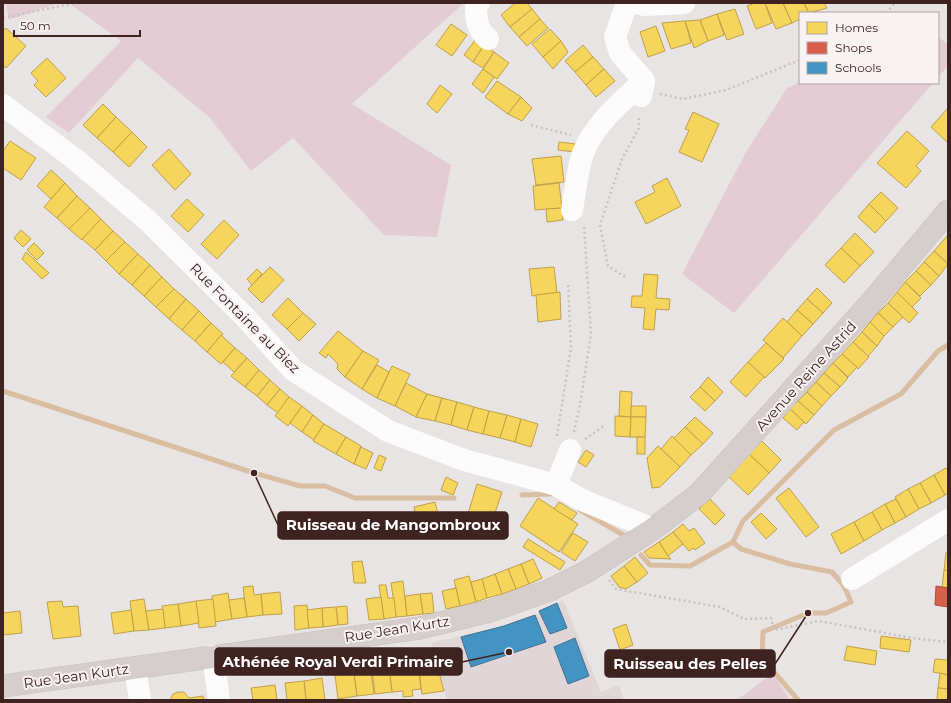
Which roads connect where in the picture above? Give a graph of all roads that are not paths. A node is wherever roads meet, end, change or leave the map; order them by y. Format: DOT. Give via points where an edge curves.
graph roads {
  1 [pos="478,3"];
  2 [pos="627,3"];
  3 [pos="637,3"];
  4 [pos="684,3"];
  5 [pos="488,39"];
  6 [pos="644,81"];
  7 [pos="3,105"];
  8 [pos="636,107"];
  9 [pos="948,211"];
  10 [pos="578,216"];
  11 [pos="563,444"];
  12 [pos="556,485"];
  13 [pos="948,520"];
  14 [pos="652,529"];
  15 [pos="852,579"];
  16 [pos="213,656"];
  17 [pos="135,668"];
  18 [pos="3,686"];
  19 [pos="140,700"];
  20 [pos="219,700"];
  1 -- 5 [label="street" via="476,24"];
  2 -- 6 [label="street" via="616,38 620,53"];
  3 -- 4 [label="street"];
  6 -- 8 [label="street"];
  6 -- 10 [label="street" via="613,108 591,138 582,156"];
  7 -- 12 [label="street, Rue Fontaine au Biez" via="76,160 146,220 244,317 293,370 388,431 464,460"];
  9 -- 14 [label="main road, Avenue Reine Astrid" via="874,299 699,494"];
  11 -- 12 [label="street"];
  12 -- 14 [label="street, Rue Fontaine au Biez" via="582,500"];
  13 -- 15 [label="street"];
  14 -- 16 [label="main road, Rue Jean Kurtz" via="598,565 550,590 490,611 420,628"];
  16 -- 17 [label="main road, Rue Jean Kurtz"];
  16 -- 20 [label="street"];
  17 -- 18 [label="main road, Rue Jean Kurtz"];
  17 -- 19 [label="street"];
}
